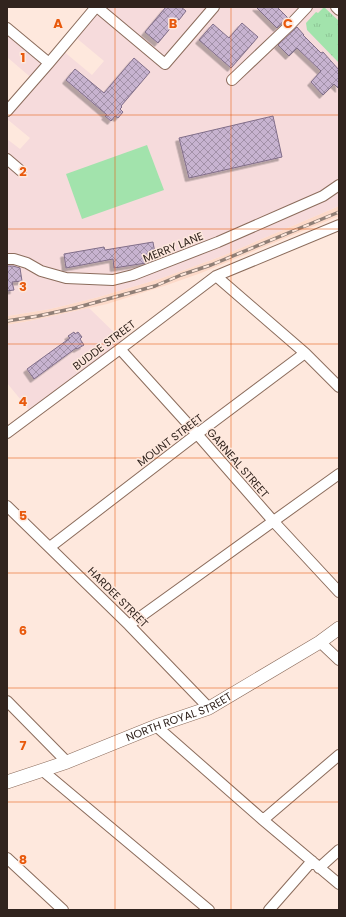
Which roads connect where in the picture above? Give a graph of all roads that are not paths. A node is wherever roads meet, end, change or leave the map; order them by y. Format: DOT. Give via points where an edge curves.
graph roads {
  1 [pos="96,7"];
  2 [pos="214,7"];
  3 [pos="307,7"];
  4 [pos="336,7"];
  5 [pos="339,10"];
  6 [pos="7,28"];
  7 [pos="49,63"];
  8 [pos="232,80"];
  9 [pos="7,111"];
  10 [pos="7,159"];
  11 [pos="22,171"];
  12 [pos="339,185"];
  13 [pos="339,225"];
  14 [pos="7,259"];
  15 [pos="216,276"];
  16 [pos="120,349"];
  17 [pos="305,353"];
  18 [pos="339,387"];
  19 [pos="7,433"];
  20 [pos="197,434"];
  21 [pos="339,474"];
  22 [pos="9,512"];
  23 [pos="274,522"];
  24 [pos="50,547"];
  25 [pos="339,592"];
  26 [pos="129,625"];
  27 [pos="339,628"];
  28 [pos="320,642"];
  29 [pos="339,660"];
  30 [pos="7,701"];
  31 [pos="209,708"];
  32 [pos="156,726"];
  33 [pos="339,754"];
  34 [pos="67,762"];
  35 [pos="43,771"];
  36 [pos="7,782"];
  37 [pos="264,820"];
  38 [pos="339,850"];
  39 [pos="7,858"];
  40 [pos="315,864"];
  41 [pos="339,884"];
  42 [pos="63,910"];
  43 [pos="209,910"];
  44 [pos="269,910"];
  1 -- 2 [label="street" via="165,64"];
  1 -- 7 [label="street"];
  3 -- 8 [label="street"];
  4 -- 5 [label="street"];
  6 -- 7 [label="street"];
  7 -- 9 [label="street"];
  10 -- 11 [label="street"];
  12 -- 14 [label="street, MERRY LANE" via="323,196 218,242 133,275 113,280 66,278 41,271 14,259"];
  13 -- 15 [label="street, BUDDE STREET"];
  15 -- 16 [label="street, BUDDE STREET"];
  15 -- 17 [label="street"];
  16 -- 19 [label="street, BUDDE STREET"];
  16 -- 20 [label="street, GARNEAL STREET"];
  17 -- 18 [label="street"];
  17 -- 20 [label="street, MOUNT STREET"];
  20 -- 23 [label="street, GARNEAL STREET"];
  20 -- 24 [label="street, MOUNT STREET"];
  21 -- 23 [label="street"];
  22 -- 24 [label="street, HARDEE STREET"];
  23 -- 25 [label="street, GARNEAL STREET"];
  23 -- 26 [label="street"];
  24 -- 26 [label="street, HARDEE STREET"];
  26 -- 31 [label="street, HARDEE STREET"];
  27 -- 28 [label="main road, NORTH ROYAL STREET"];
  28 -- 29 [label="street"];
  28 -- 31 [label="main road, NORTH ROYAL STREET"];
  30 -- 34 [label="street"];
  31 -- 32 [label="main road, NORTH ROYAL STREET"];
  32 -- 34 [label="main road, NORTH ROYAL STREET"];
  32 -- 37 [label="street"];
  33 -- 37 [label="street"];
  34 -- 35 [label="main road, NORTH ROYAL STREET"];
  35 -- 36 [label="main road, NORTH ROYAL STREET"];
  35 -- 43 [label="street"];
  37 -- 40 [label="street"];
  38 -- 40 [label="street"];
  39 -- 42 [label="street"];
  40 -- 41 [label="street"];
  40 -- 44 [label="street"];
}
